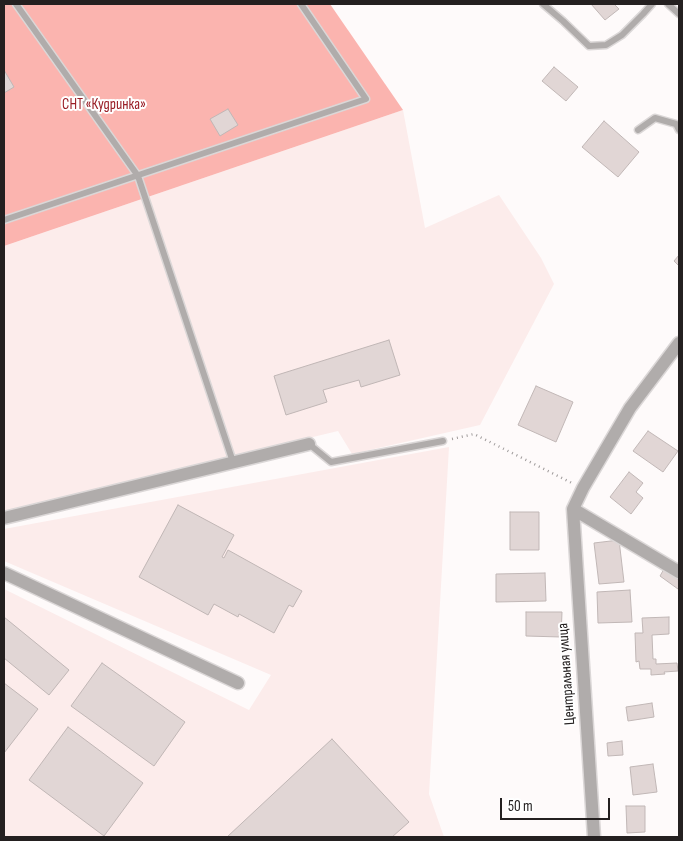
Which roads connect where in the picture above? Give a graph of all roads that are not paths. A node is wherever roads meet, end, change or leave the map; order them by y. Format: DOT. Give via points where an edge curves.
graph roads {
  1 [pos="16,4"];
  2 [pos="301,4"];
  3 [pos="543,4"];
  4 [pos="652,4"];
  5 [pos="668,4"];
  6 [pos="679,14"];
  7 [pos="638,130"];
  8 [pos="679,130"];
  9 [pos="138,176"];
  10 [pos="4,220"];
  11 [pos="679,343"];
  12 [pos="443,441"];
  13 [pos="309,444"];
  14 [pos="233,462"];
  15 [pos="573,509"];
  16 [pos="4,518"];
  17 [pos="679,572"];
  18 [pos="4,573"];
  19 [pos="238,684"];
  20 [pos="594,837"];
  1 -- 9 [label="lane"];
  2 -- 9 [label="lane" via="366,99"];
  3 -- 4 [label="lane" via="589,46 606,45 622,35"];
  5 -- 6 [label="lane"];
  7 -- 8 [label="lane" via="655,118 676,124"];
  9 -- 10 [label="lane"];
  9 -- 14 [label="lane"];
  11 -- 15 [label="street" via="630,408"];
  12 -- 13 [label="lane" via="331,462"];
  13 -- 14 [label="street"];
  14 -- 16 [label="street"];
  15 -- 17 [label="street"];
  15 -- 20 [label="street, Центральная улица"];
  18 -- 19 [label="street"];
}
